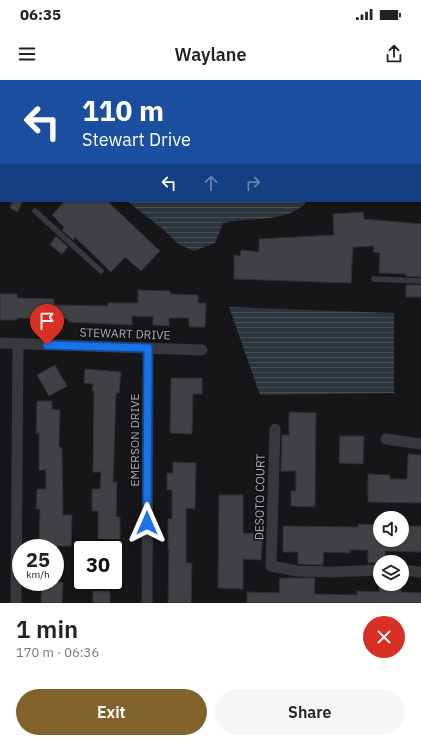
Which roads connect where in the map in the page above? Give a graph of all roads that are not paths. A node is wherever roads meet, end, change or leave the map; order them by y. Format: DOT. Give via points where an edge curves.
graph roads {
  1 [pos="35,212"];
  2 [pos="101,271"];
  3 [pos="374,279"];
  4 [pos="421,281"];
  5 [pos="0,343"];
  6 [pos="18,344"];
  7 [pos="148,348"];
  8 [pos="202,350"];
  9 [pos="275,429"];
  10 [pos="386,439"];
  11 [pos="421,444"];
  12 [pos="373,570"];
  13 [pos="409,571"];
  14 [pos="421,572"];
  15 [pos="16,603"];
  16 [pos="147,603"];
  1 -- 2 [label="lane"];
  3 -- 4 [label="lane"];
  5 -- 6 [label="street, STEWART DRIVE"];
  6 -- 7 [label="street, STEWART DRIVE"];
  6 -- 15 [label="street"];
  7 -- 8 [label="street, STEWART DRIVE"];
  7 -- 16 [label="street, EMERSON DRIVE"];
  9 -- 12 [label="street, DESOTO COURT" via="271,566 297,571"];
  10 -- 11 [label="street"];
  13 -- 14 [label="street"];
}
